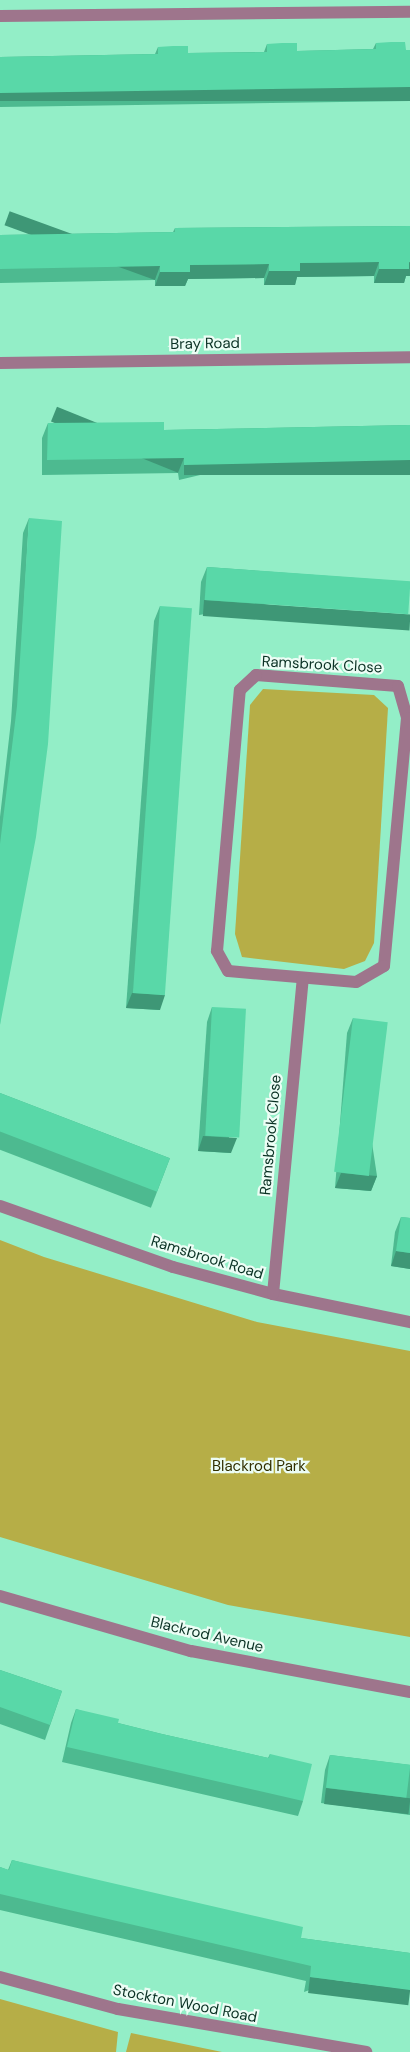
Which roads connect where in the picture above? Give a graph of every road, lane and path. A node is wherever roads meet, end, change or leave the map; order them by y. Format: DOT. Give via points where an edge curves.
graph roads {
  1 [pos="234,6"];
  2 [pos="410,12"];
  3 [pos="0,16"];
  4 [pos="410,357"];
  5 [pos="0,363"];
  6 [pos="303,979"];
  7 [pos="0,1206"];
  8 [pos="273,1294"];
  9 [pos="410,1322"];
  10 [pos="0,1596"];
  11 [pos="410,1692"];
  12 [pos="0,1977"];
  13 [pos="366,2052"];
  1 -- 2 [label="street"];
  1 -- 3 [label="street"];
  4 -- 5 [label="street, Bray Road"];
  6 -- 6 [label="street, Ramsbrook Close" via="228,971 217,951 240,690 256,675 398,686 407,718 384,966 356,982"];
  6 -- 8 [label="street, Ramsbrook Close"];
  7 -- 8 [label="street, Ramsbrook Road" via="173,1266"];
  8 -- 9 [label="street, Ramsbrook Road"];
  10 -- 11 [label="street, Blackrod Avenue" via="191,1651"];
  12 -- 13 [label="street, Stockton Wood Road" via="118,2009"];
}
